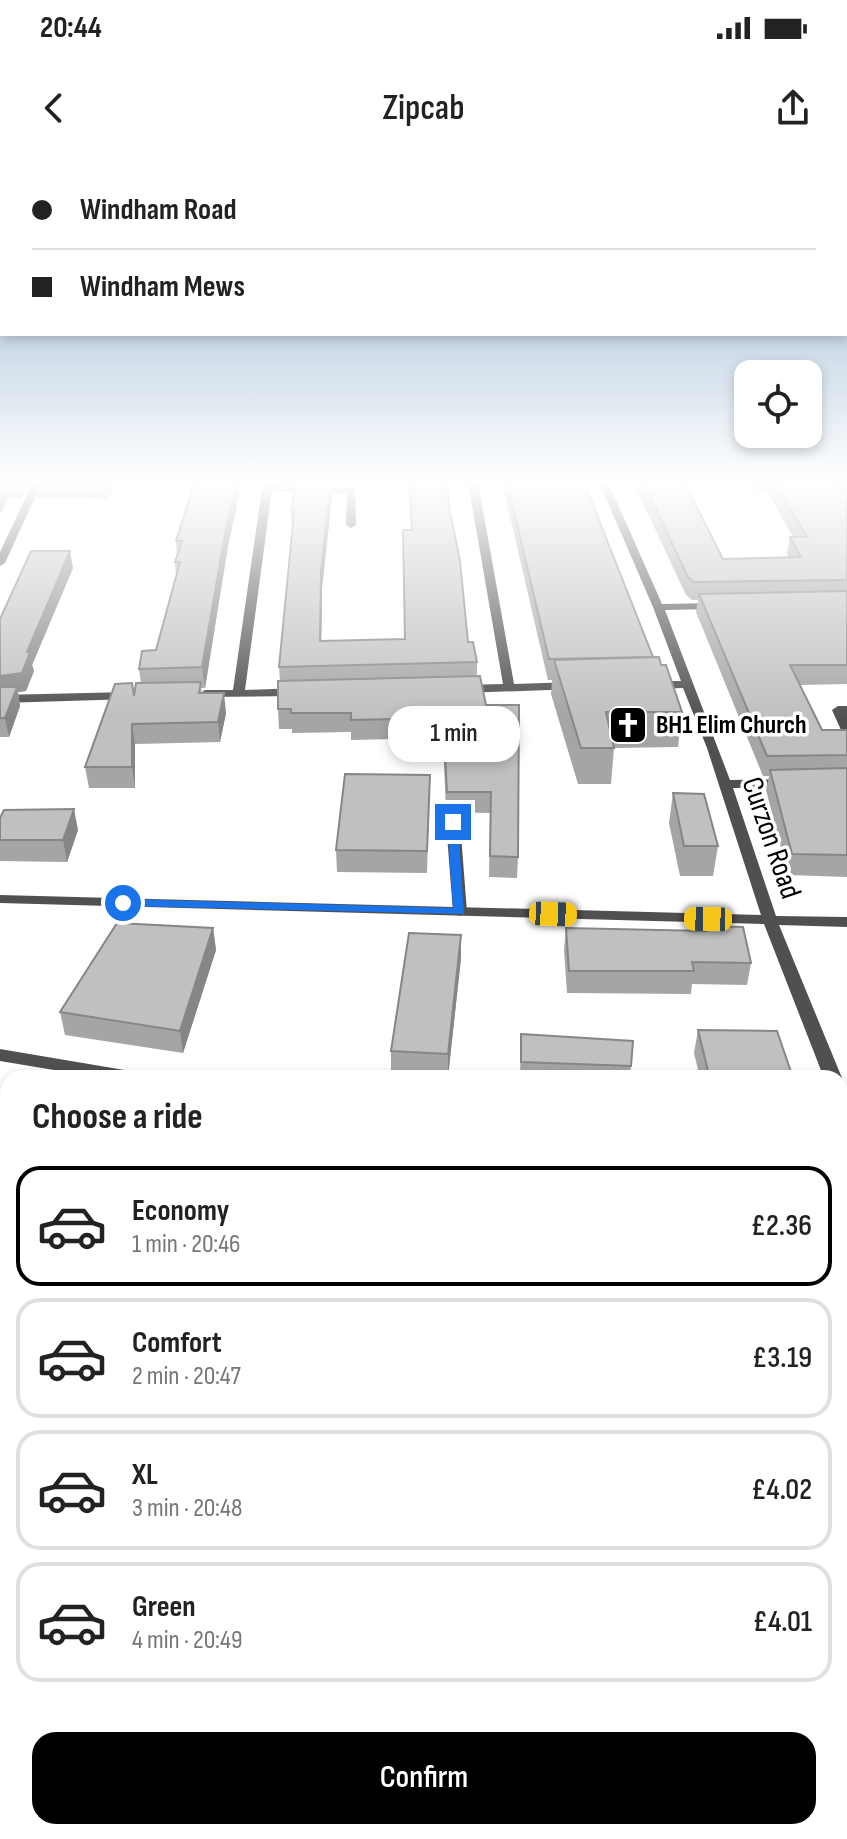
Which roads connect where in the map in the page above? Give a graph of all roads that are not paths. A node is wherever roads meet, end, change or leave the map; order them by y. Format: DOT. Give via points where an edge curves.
graph roads {
  1 [pos="257,560"];
  2 [pos="487,560"];
  3 [pos="637,560"];
  4 [pos="735,605"];
  5 [pos="658,607"];
  6 [pos="687,684"];
  7 [pos="642,685"];
  8 [pos="583,686"];
  9 [pos="509,687"];
  10 [pos="445,689"];
  11 [pos="318,692"];
  12 [pos="238,694"];
  13 [pos="192,695"];
  14 [pos="145,696"];
  15 [pos="0,699"];
  16 [pos="847,710"];
  17 [pos="847,730"];
  18 [pos="801,783"];
  19 [pos="724,784"];
  20 [pos="453,822"];
  21 [pos="0,899"];
  22 [pos="460,912"];
  23 [pos="770,921"];
  24 [pos="847,922"];
  25 [pos="0,1055"];
  26 [pos="89,1070"];
  27 [pos="830,1070"];
  1 -- 12 [label="street"];
  2 -- 9 [label="street"];
  3 -- 5 [label="street, Curzon Road"];
  4 -- 5 [label="street"];
  5 -- 6 [label="street, Curzon Road"];
  6 -- 7 [label="street"];
  6 -- 19 [label="street, Curzon Road"];
  8 -- 9 [label="street"];
  9 -- 10 [label="street"];
  11 -- 12 [label="street"];
  12 -- 13 [label="street"];
  14 -- 15 [label="street"];
  16 -- 17 [label="street" via="838,710"];
  18 -- 19 [label="street"];
  19 -- 23 [label="street, Curzon Road"];
  20 -- 22 [label="street"];
  21 -- 22 [label="street"];
  22 -- 23 [label="street"];
  23 -- 24 [label="street"];
  23 -- 27 [label="street, Curzon Road"];
  25 -- 26 [label="street"];
}
